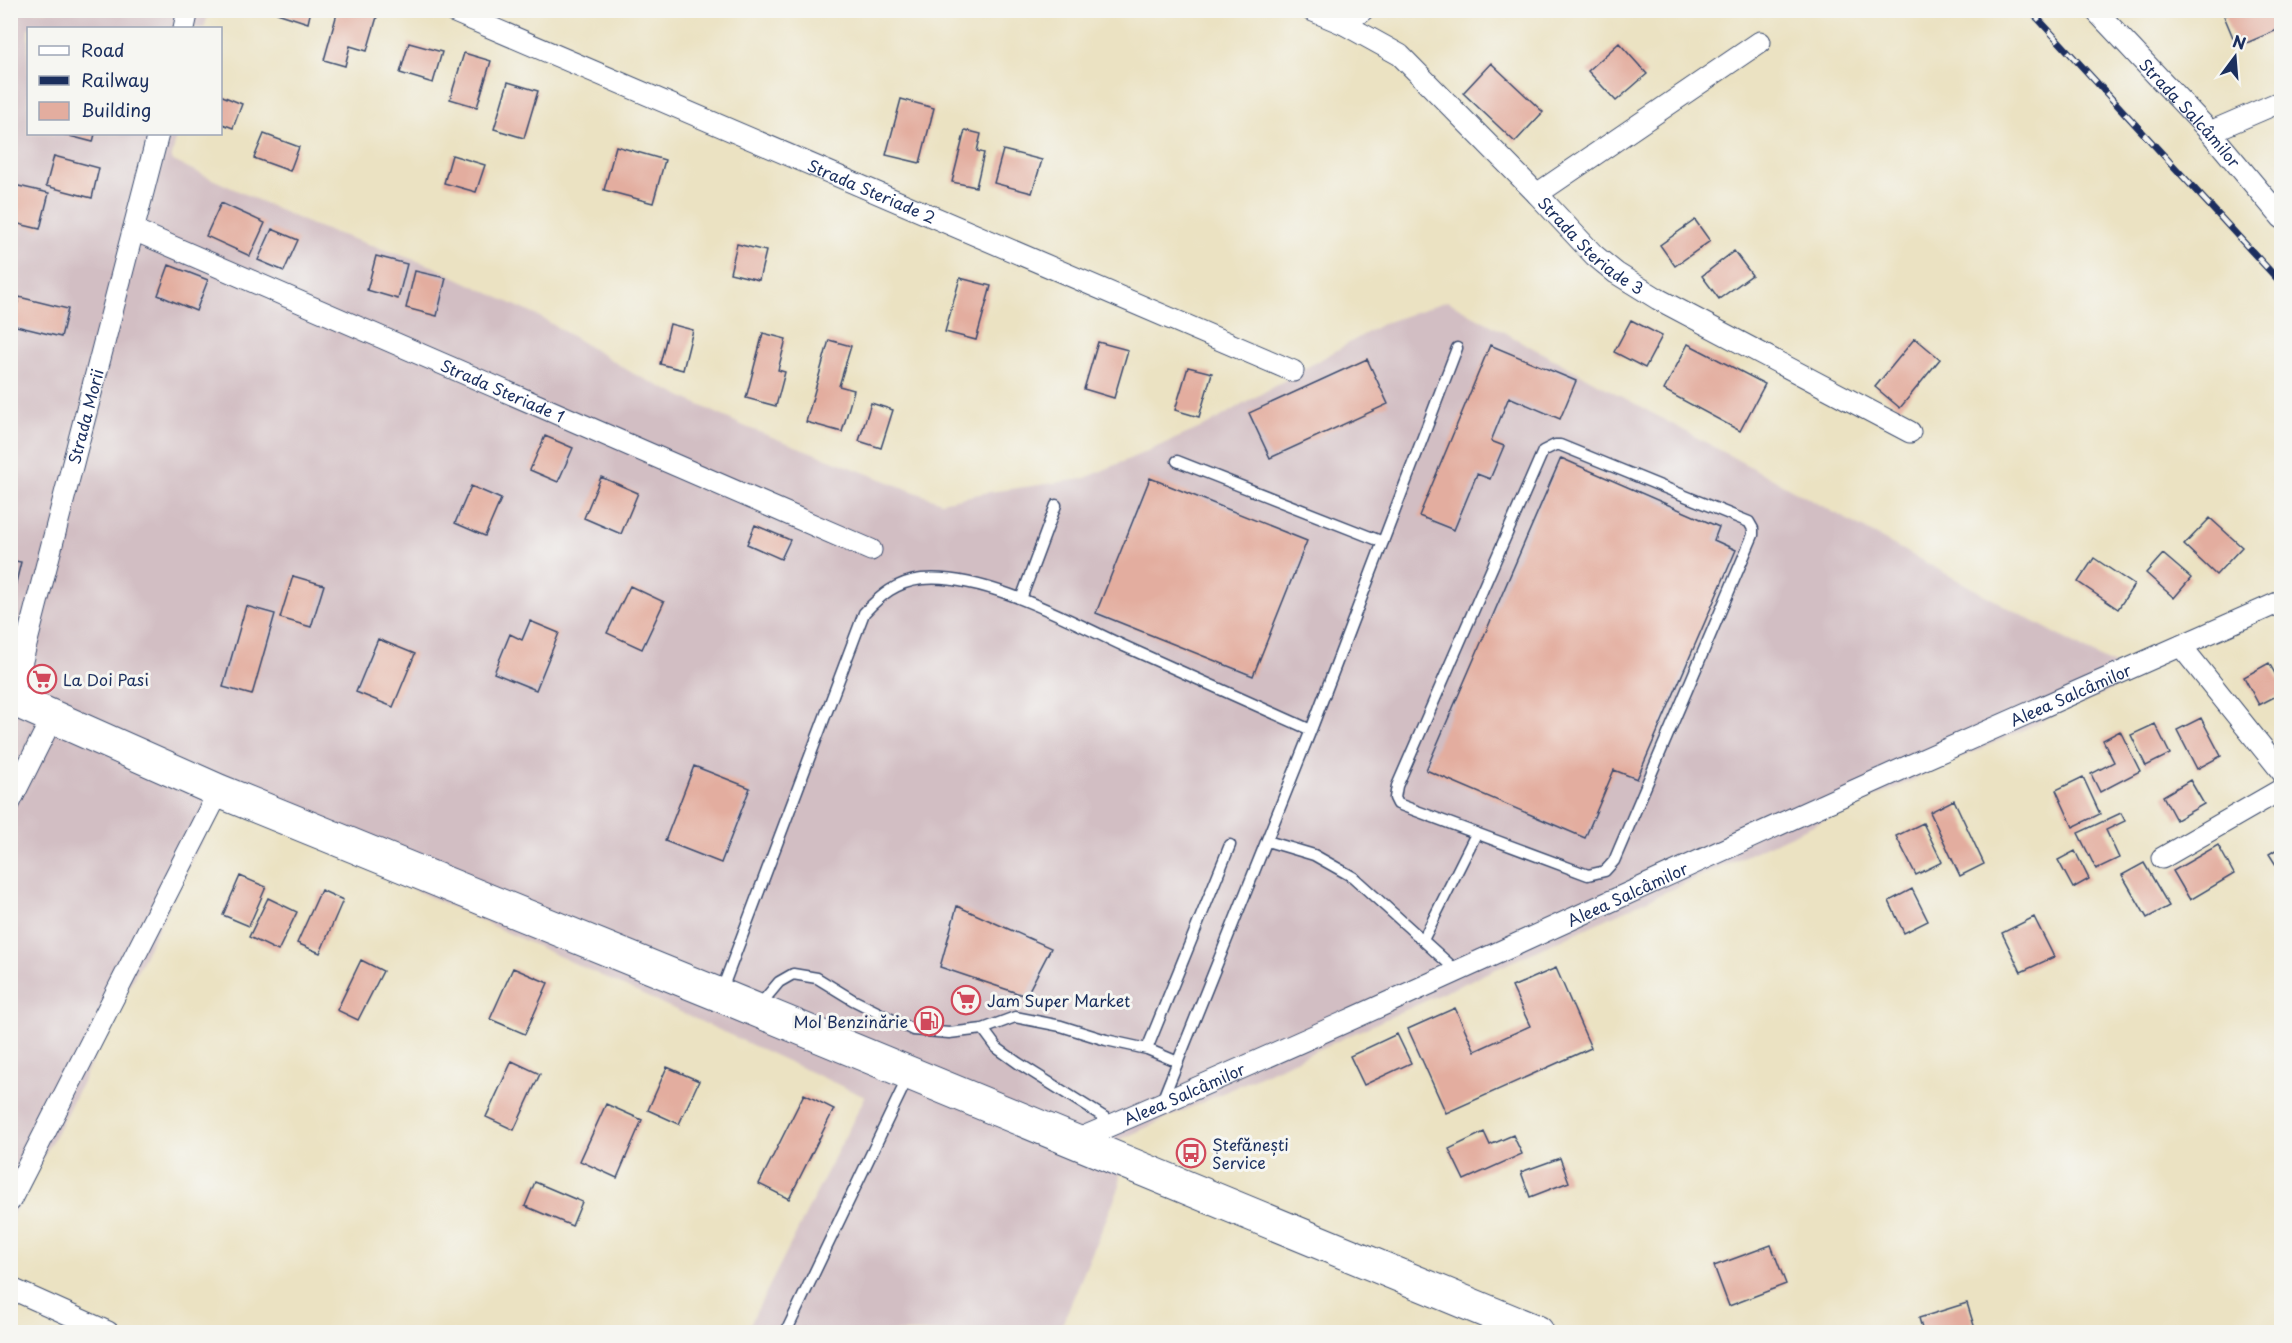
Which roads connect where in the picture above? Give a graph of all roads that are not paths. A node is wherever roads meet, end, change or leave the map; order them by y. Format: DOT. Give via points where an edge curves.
graph roads {
  1 [pos="188,10"];
  2 [pos="450,10"];
  3 [pos="1311,10"];
  4 [pos="1363,10"];
  5 [pos="2095,10"];
  6 [pos="1344,24"];
  7 [pos="184,27"];
  8 [pos="1760,42"];
  9 [pos="2282,101"];
  10 [pos="2210,132"];
  11 [pos="158,135"];
  12 [pos="1537,194"];
  13 [pos="2282,218"];
  14 [pos="134,230"];
  15 [pos="1457,348"];
  16 [pos="1293,371"];
  17 [pos="1910,432"];
  18 [pos="1177,461"];
  19 [pos="1056,505"];
  20 [pos="1383,542"];
  21 [pos="871,550"];
  22 [pos="1021,599"];
  23 [pos="2282,602"];
  24 [pos="2181,646"];
  25 [pos="11,698"];
  26 [pos="52,718"];
  27 [pos="1311,730"];
  28 [pos="2282,772"];
  29 [pos="2282,789"];
  30 [pos="219,791"];
  31 [pos="10,802"];
  32 [pos="1476,834"];
  33 [pos="1267,841"];
  34 [pos="1230,845"];
  35 [pos="2162,858"];
  36 [pos="1423,940"];
  37 [pos="1458,972"];
  38 [pos="720,995"];
  39 [pos="756,1010"];
  40 [pos="983,1029"];
  41 [pos="1148,1049"];
  42 [pos="1178,1062"];
  43 [pos="910,1073"];
  44 [pos="1161,1104"];
  45 [pos="1114,1124"];
  46 [pos="1074,1141"];
  47 [pos="10,1201"];
  48 [pos="10,1288"];
  49 [pos="108,1332"];
  50 [pos="786,1332"];
  51 [pos="1537,1332"];
  1 -- 7 [label="street"];
  2 -- 16 [label="street, Strada Steriade 2"];
  3 -- 6 [label="street, Strada Steriade 3"];
  4 -- 6 [label="street"];
  5 -- 10 [label="street, Strada Salcâmilor"];
  6 -- 12 [label="street, Strada Steriade 3" via="1400,55"];
  8 -- 12 [label="street"];
  9 -- 10 [label="street"];
  10 -- 13 [label="street, Strada Salcâmilor"];
  11 -- 14 [label="street, Strada Morii"];
  12 -- 17 [label="street, Strada Steriade 3" via="1616,273"];
  14 -- 21 [label="street, Strada Steriade 1"];
  14 -- 25 [label="street, Strada Morii"];
  15 -- 20 [label="lane"];
  18 -- 20 [label="lane"];
  19 -- 22 [label="lane"];
  20 -- 27 [label="lane"];
  22 -- 27 [label="lane"];
  22 -- 38 [label="lane" via="966,582 922,579 898,584 864,613"];
  23 -- 24 [label="street, Aleea Salcâmilor"];
  24 -- 28 [label="street"];
  24 -- 37 [label="street, Aleea Salcâmilor"];
  25 -- 26 [label="main road"];
  26 -- 30 [label="main road"];
  26 -- 31 [label="street"];
  27 -- 33 [label="lane"];
  29 -- 35 [label="street"];
  30 -- 38 [label="main road"];
  30 -- 47 [label="street"];
  32 -- 32 [label="lane" via="1398,804 1397,786 1543,451 1560,445 1749,522 1753,535 1614,861 1605,871 1588,875"];
  32 -- 36 [label="lane"];
  33 -- 36 [label="lane" via="1314,855 1353,877"];
  33 -- 42 [label="lane"];
  34 -- 41 [label="lane"];
  36 -- 37 [label="lane"];
  37 -- 44 [label="street, Aleea Salcâmilor"];
  38 -- 39 [label="main road"];
  39 -- 40 [label="lane" via="779,982 793,974 817,978 914,1030 949,1033"];
  39 -- 43 [label="main road"];
  40 -- 41 [label="lane" via="1014,1017"];
  40 -- 45 [label="lane" via="997,1048"];
  41 -- 42 [label="lane"];
  42 -- 44 [label="lane"];
  43 -- 46 [label="main road"];
  43 -- 50 [label="lane"];
  44 -- 45 [label="street, Aleea Salcâmilor"];
  45 -- 46 [label="street, Aleea Salcâmilor"];
  46 -- 51 [label="main road"];
  48 -- 49 [label="street"];
}
